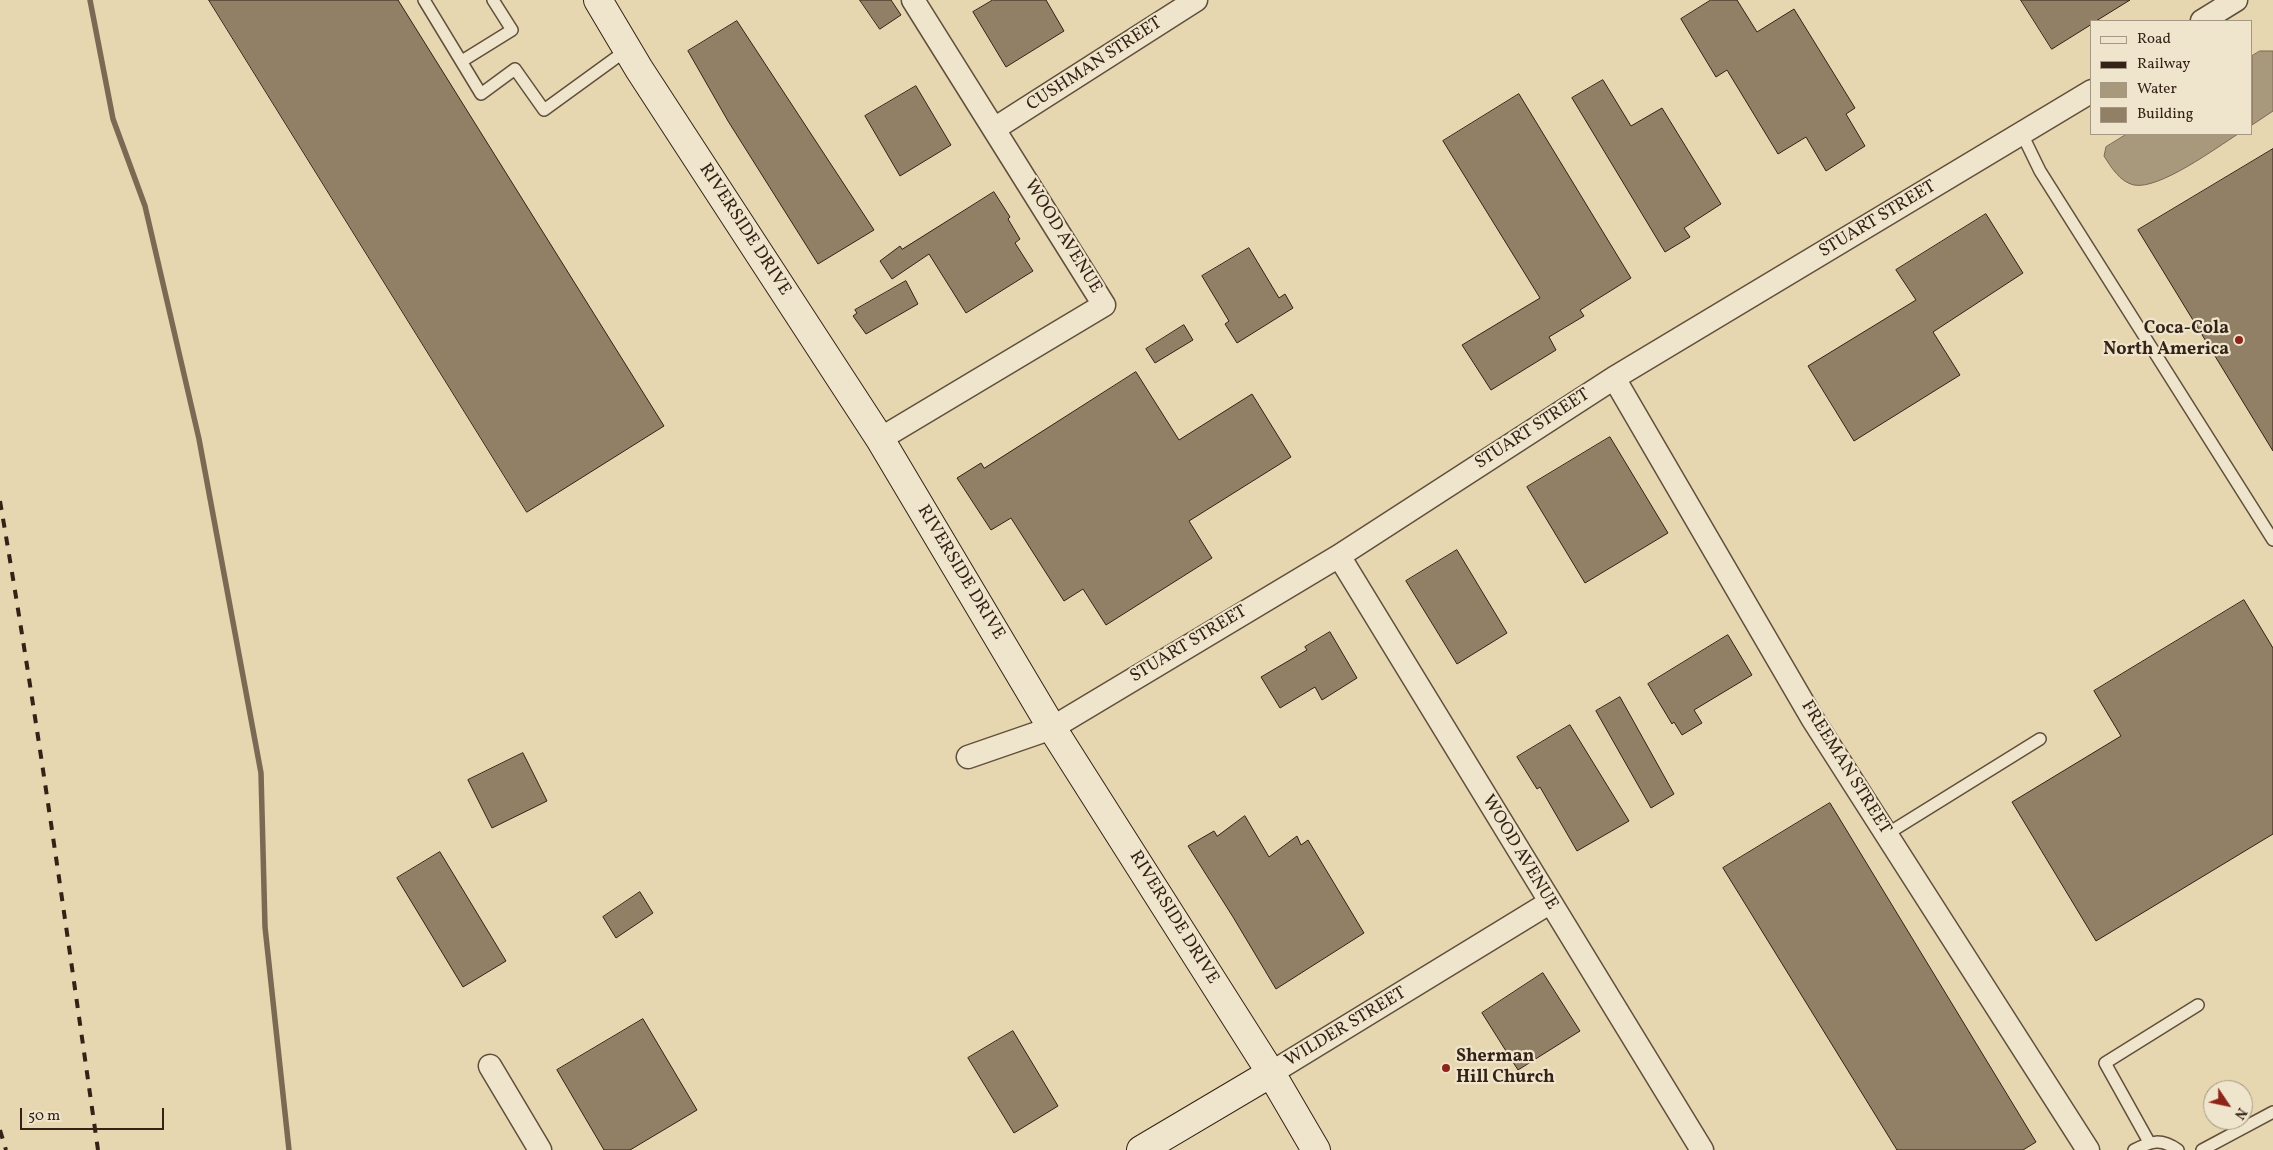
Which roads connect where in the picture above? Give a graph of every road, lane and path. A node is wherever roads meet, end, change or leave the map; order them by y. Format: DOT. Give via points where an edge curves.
graph roads {
  1 [pos="424,0"];
  2 [pos="493,0"];
  3 [pos="598,0"];
  4 [pos="913,0"];
  5 [pos="1196,0"];
  6 [pos="2236,0"];
  7 [pos="2204,20"];
  8 [pos="628,49"];
  9 [pos="462,61"];
  10 [pos="2090,92"];
  11 [pos="994,129"];
  12 [pos="2022,134"];
  13 [pos="1614,378"];
  14 [pos="880,439"];
  15 [pos="2273,540"];
  16 [pos="1339,556"];
  17 [pos="1052,728"];
  18 [pos="2040,739"];
  19 [pos="968,757"];
  20 [pos="1886,834"];
  21 [pos="1550,903"];
  22 [pos="2198,1005"];
  23 [pos="490,1066"];
  24 [pos="1271,1073"];
  25 [pos="2273,1112"];
  26 [pos="2149,1142"];
  27 [pos="540,1150"];
  28 [pos="1141,1150"];
  29 [pos="1316,1150"];
  30 [pos="1702,1150"];
  31 [pos="2088,1150"];
  32 [pos="2134,1150"];
  33 [pos="2178,1150"];
  34 [pos="2202,1150"];
  1 -- 9 [label="lane"];
  2 -- 9 [label="lane" via="512,30"];
  3 -- 8 [label="street, RIVERSIDE DRIVE"];
  4 -- 11 [label="street, WOOD AVENUE"];
  5 -- 11 [label="street, CUSHMAN STREET"];
  6 -- 7 [label="street"];
  8 -- 9 [label="lane" via="544,110 515,69 481,94"];
  8 -- 14 [label="street, RIVERSIDE DRIVE"];
  10 -- 12 [label="street, STUART STREET"];
  11 -- 14 [label="street, WOOD AVENUE" via="1104,305"];
  12 -- 13 [label="street, STUART STREET"];
  12 -- 15 [label="lane" via="2040,170"];
  13 -- 16 [label="street, STUART STREET"];
  13 -- 20 [label="street, FREEMAN STREET" via="1812,718"];
  14 -- 17 [label="street, RIVERSIDE DRIVE"];
  16 -- 17 [label="street, STUART STREET"];
  16 -- 21 [label="street, WOOD AVENUE"];
  17 -- 19 [label="street, STUART STREET"];
  17 -- 24 [label="street, RIVERSIDE DRIVE"];
  18 -- 20 [label="lane"];
  20 -- 31 [label="street, FREEMAN STREET"];
  21 -- 24 [label="street, WILDER STREET"];
  21 -- 30 [label="street, WOOD AVENUE"];
  22 -- 26 [label="lane" via="2106,1063"];
  23 -- 27 [label="street"];
  24 -- 28 [label="street, WILDER STREET"];
  24 -- 29 [label="street, RIVERSIDE DRIVE"];
  25 -- 34 [label="lane"];
  26 -- 32 [label="lane"];
  26 -- 33 [label="lane" via="2168,1143"];
}
